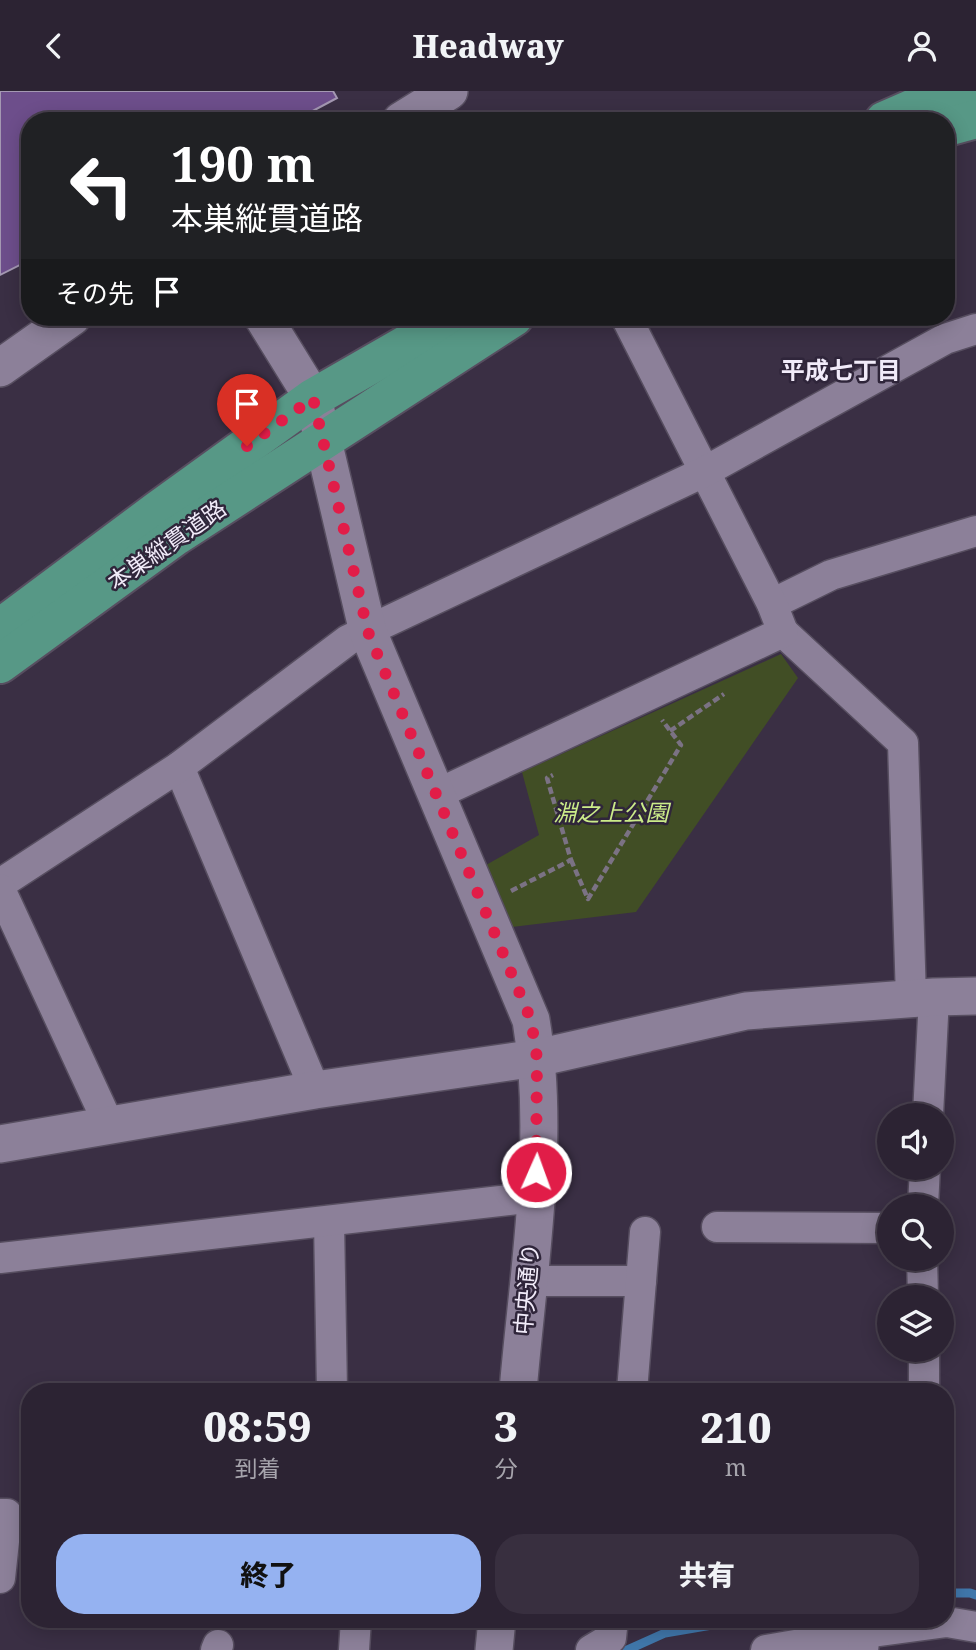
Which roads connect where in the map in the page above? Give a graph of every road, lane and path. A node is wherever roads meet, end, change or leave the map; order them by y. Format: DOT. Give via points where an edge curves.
graph roads {
  1 [pos="449,91"];
  2 [pos="960,91"];
  3 [pos="415,112"];
  4 [pos="904,112"];
  5 [pos="976,118"];
  6 [pos="955,125"];
  7 [pos="59,326"];
  8 [pos="269,326"];
  9 [pos="438,326"];
  10 [pos="500,326"];
  11 [pos="631,326"];
  12 [pos="976,329"];
  13 [pos="0,368"];
  14 [pos="313,398"];
  15 [pos="324,439"];
  16 [pos="704,472"];
  17 [pos="976,531"];
  18 [pos="778,618"];
  19 [pos="0,628"];
  20 [pos="368,632"];
  21 [pos="0,664"];
  22 [pos="727,692"];
  23 [pos="650,725"];
  24 [pos="670,731"];
  25 [pos="179,767"];
  26 [pos="559,772"];
  27 [pos="435,795"];
  28 [pos="571,860"];
  29 [pos="0,887"];
  30 [pos="483,905"];
  31 [pos="976,996"];
  32 [pos="922,997"];
  33 [pos="537,1058"];
  34 [pos="315,1090"];
  35 [pos="927,1103"];
  36 [pos="109,1125"];
  37 [pos="0,1144"];
  38 [pos="535,1197"];
  39 [pos="329,1221"];
  40 [pos="717,1227"];
  41 [pos="877,1228"];
  42 [pos="645,1232"];
  43 [pos="0,1258"];
  44 [pos="527,1281"];
  45 [pos="641,1281"];
  46 [pos="924,1362"];
  47 [pos="332,1383"];
  48 [pos="519,1383"];
  49 [pos="633,1383"];
  50 [pos="924,1383"];
  51 [pos="0,1514"];
  52 [pos="0,1578"];
  53 [pos="954,1623"];
  54 [pos="976,1627"];
  55 [pos="355,1628"];
  56 [pos="496,1628"];
  57 [pos="612,1628"];
  58 [pos="907,1628"];
  59 [pos="864,1641"];
  60 [pos="354,1650"];
  61 [pos="494,1650"];
  62 [pos="591,1650"];
  63 [pos="766,1650"];
  1 -- 3 [label="street"];
  2 -- 4 [label="main road"];
  5 -- 6 [label="main road"];
  7 -- 13 [label="street"];
  8 -- 14 [label="street, 中央通り"];
  9 -- 14 [label="main road, 本巣縦貫道路"];
  10 -- 15 [label="main road, 本巣縦貫道路"];
  11 -- 16 [label="street"];
  12 -- 16 [label="street" via="945,339"];
  14 -- 15 [label="street, 中央通り"];
  14 -- 19 [label="main road, 本巣縦貫道路"];
  15 -- 20 [label="street, 中央通り"];
  15 -- 21 [label="main road, 本巣縦貫道路" via="176,536"];
  16 -- 18 [label="street"];
  16 -- 20 [label="street"];
  17 -- 18 [label="street" via="831,575"];
  18 -- 27 [label="street" via="648,697"];
  18 -- 32 [label="street" via="902,743"];
  20 -- 25 [label="street" via="348,640"];
  20 -- 27 [label="street, 中央通り"];
  22 -- 24 [label="path"];
  23 -- 24 [label="path" via="661,719"];
  24 -- 28 [label="path" via="681,745 588,899"];
  25 -- 29 [label="street"];
  25 -- 34 [label="street"];
  26 -- 28 [label="path" via="547,778"];
  27 -- 30 [label="street, 中央通り"];
  28 -- 30 [label="path"];
  29 -- 36 [label="street"];
  30 -- 33 [label="street, 中央通り" via="531,1020"];
  31 -- 32 [label="street"];
  32 -- 33 [label="street" via="746,1011"];
  32 -- 35 [label="street"];
  33 -- 34 [label="street"];
  33 -- 38 [label="street, 中央通り"];
  34 -- 36 [label="street"];
  36 -- 37 [label="street"];
  38 -- 39 [label="street"];
  38 -- 44 [label="street, 中央通り"];
  39 -- 43 [label="street"];
  39 -- 47 [label="street"];
  40 -- 41 [label="street"];
  42 -- 45 [label="street"];
  44 -- 45 [label="street"];
  44 -- 48 [label="street, 中央通り"];
  45 -- 49 [label="street"];
  46 -- 50 [label="street"];
  51 -- 52 [label="street" via="7,1514"];
  53 -- 54 [label="street"];
  55 -- 60 [label="street"];
  56 -- 61 [label="street"];
  57 -- 62 [label="street" via="611,1638"];
  58 -- 59 [label="street"];
  59 -- 63 [label="street"];
}
